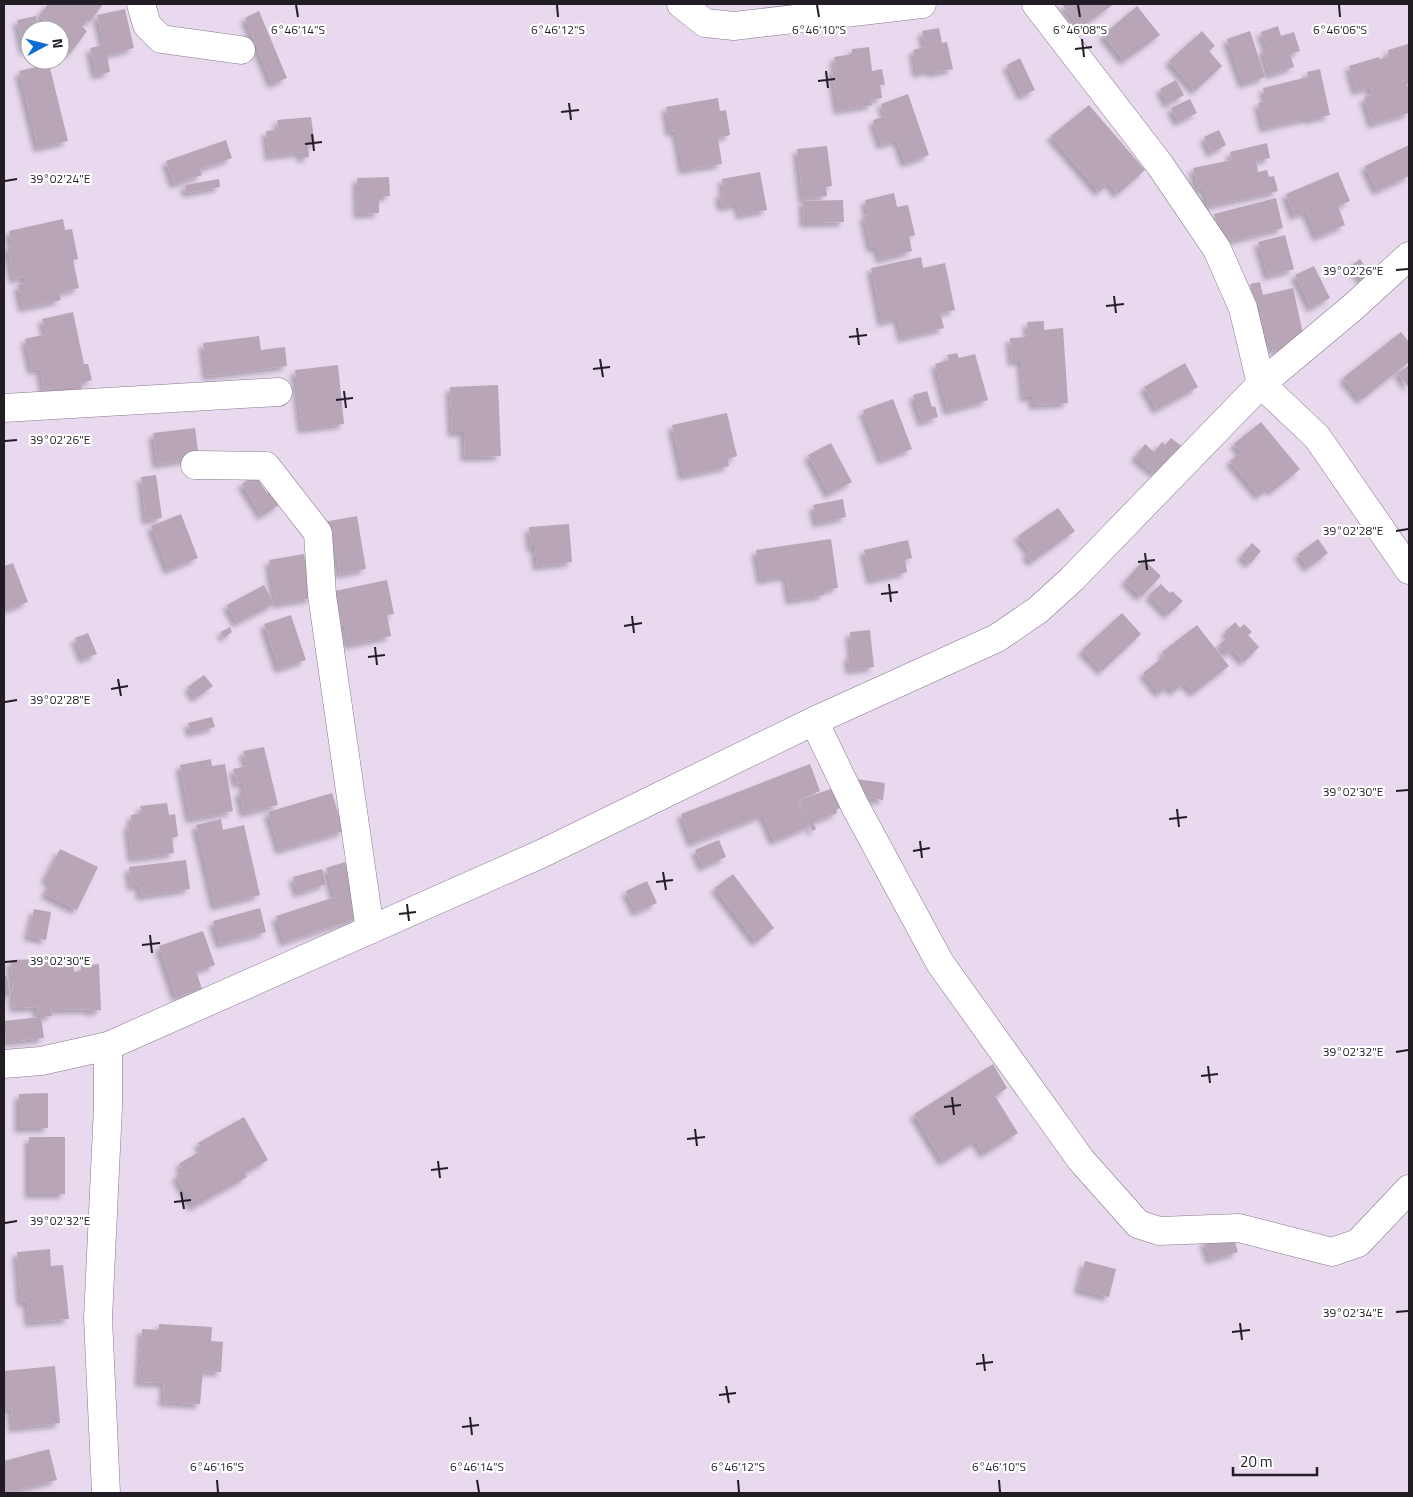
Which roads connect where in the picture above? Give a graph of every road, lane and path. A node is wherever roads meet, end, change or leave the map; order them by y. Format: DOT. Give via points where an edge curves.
graph roads {
  1 [pos="141,4"];
  2 [pos="681,4"];
  3 [pos="922,4"];
  4 [pos="1036,4"];
  5 [pos="241,50"];
  6 [pos="1409,256"];
  7 [pos="1262,384"];
  8 [pos="278,392"];
  9 [pos="4,408"];
  10 [pos="194,465"];
  11 [pos="1409,570"];
  12 [pos="814,721"];
  13 [pos="370,930"];
  14 [pos="108,1046"];
  15 [pos="4,1064"];
  16 [pos="1409,1189"];
  17 [pos="106,1493"];
  1 -- 5 [label="street" via="148,25 161,39"];
  2 -- 3 [label="street" via="705,23 734,26"];
  4 -- 7 [label="street" via="1160,165 1217,249 1243,308"];
  6 -- 7 [label="street"];
  7 -- 11 [label="street" via="1317,437"];
  7 -- 12 [label="street" via="1038,610 997,638"];
  8 -- 9 [label="street"];
  10 -- 13 [label="street" via="266,466 318,533 322,595"];
  12 -- 13 [label="street" via="542,854"];
  12 -- 16 [label="street" via="855,806 940,963 1080,1160 1138,1224 1159,1231 1238,1228 1332,1252 1358,1243"];
  13 -- 14 [label="street"];
  14 -- 15 [label="street" via="41,1061"];
  14 -- 17 [label="street" via="98,1318"];
}
